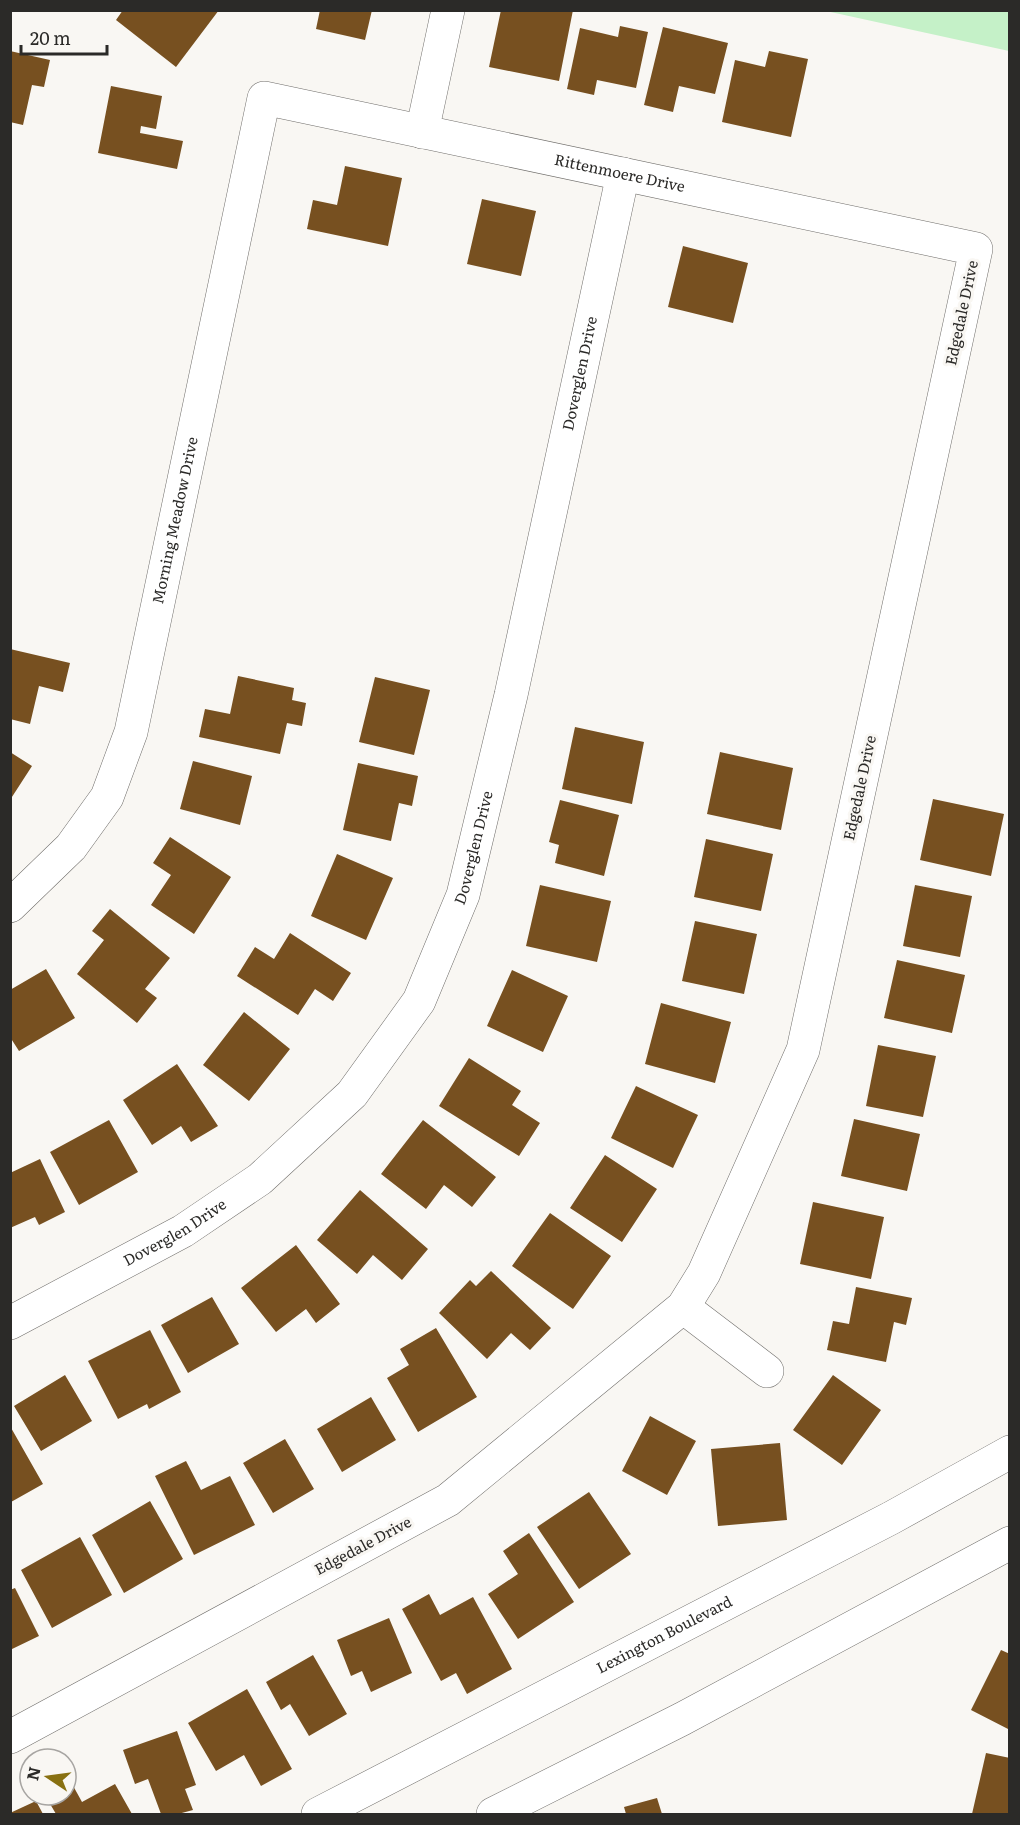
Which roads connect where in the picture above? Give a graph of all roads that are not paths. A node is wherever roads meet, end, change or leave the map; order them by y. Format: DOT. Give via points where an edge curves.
graph roads {
  1 [pos="448,10"];
  2 [pos="264,98"];
  3 [pos="422,132"];
  4 [pos="623,174"];
  5 [pos="976,249"];
  6 [pos="10,906"];
  7 [pos="683,1307"];
  8 [pos="10,1323"];
  9 [pos="767,1371"];
  10 [pos="1010,1452"];
  11 [pos="1010,1543"];
  12 [pos="10,1737"];
  13 [pos="318,1815"];
  14 [pos="493,1815"];
  1 -- 3 [label="street"];
  2 -- 3 [label="street, Rittenmoere Drive"];
  2 -- 6 [label="street, Morning Meadow Drive" via="131,732 107,797 71,847"];
  3 -- 4 [label="street, Rittenmoere Drive"];
  4 -- 5 [label="street, Rittenmoere Drive"];
  4 -- 8 [label="street, Doverglen Drive" via="511,695 463,895 419,1001 352,1094 260,1179 183,1231"];
  5 -- 7 [label="street, Edgedale Drive" via="803,1050 704,1273"];
  7 -- 9 [label="street"];
  7 -- 12 [label="street, Edgedale Drive" via="448,1500"];
  10 -- 13 [label="street, Lexington Boulevard" via="891,1518"];
  11 -- 14 [label="street" via="682,1719"];
}
